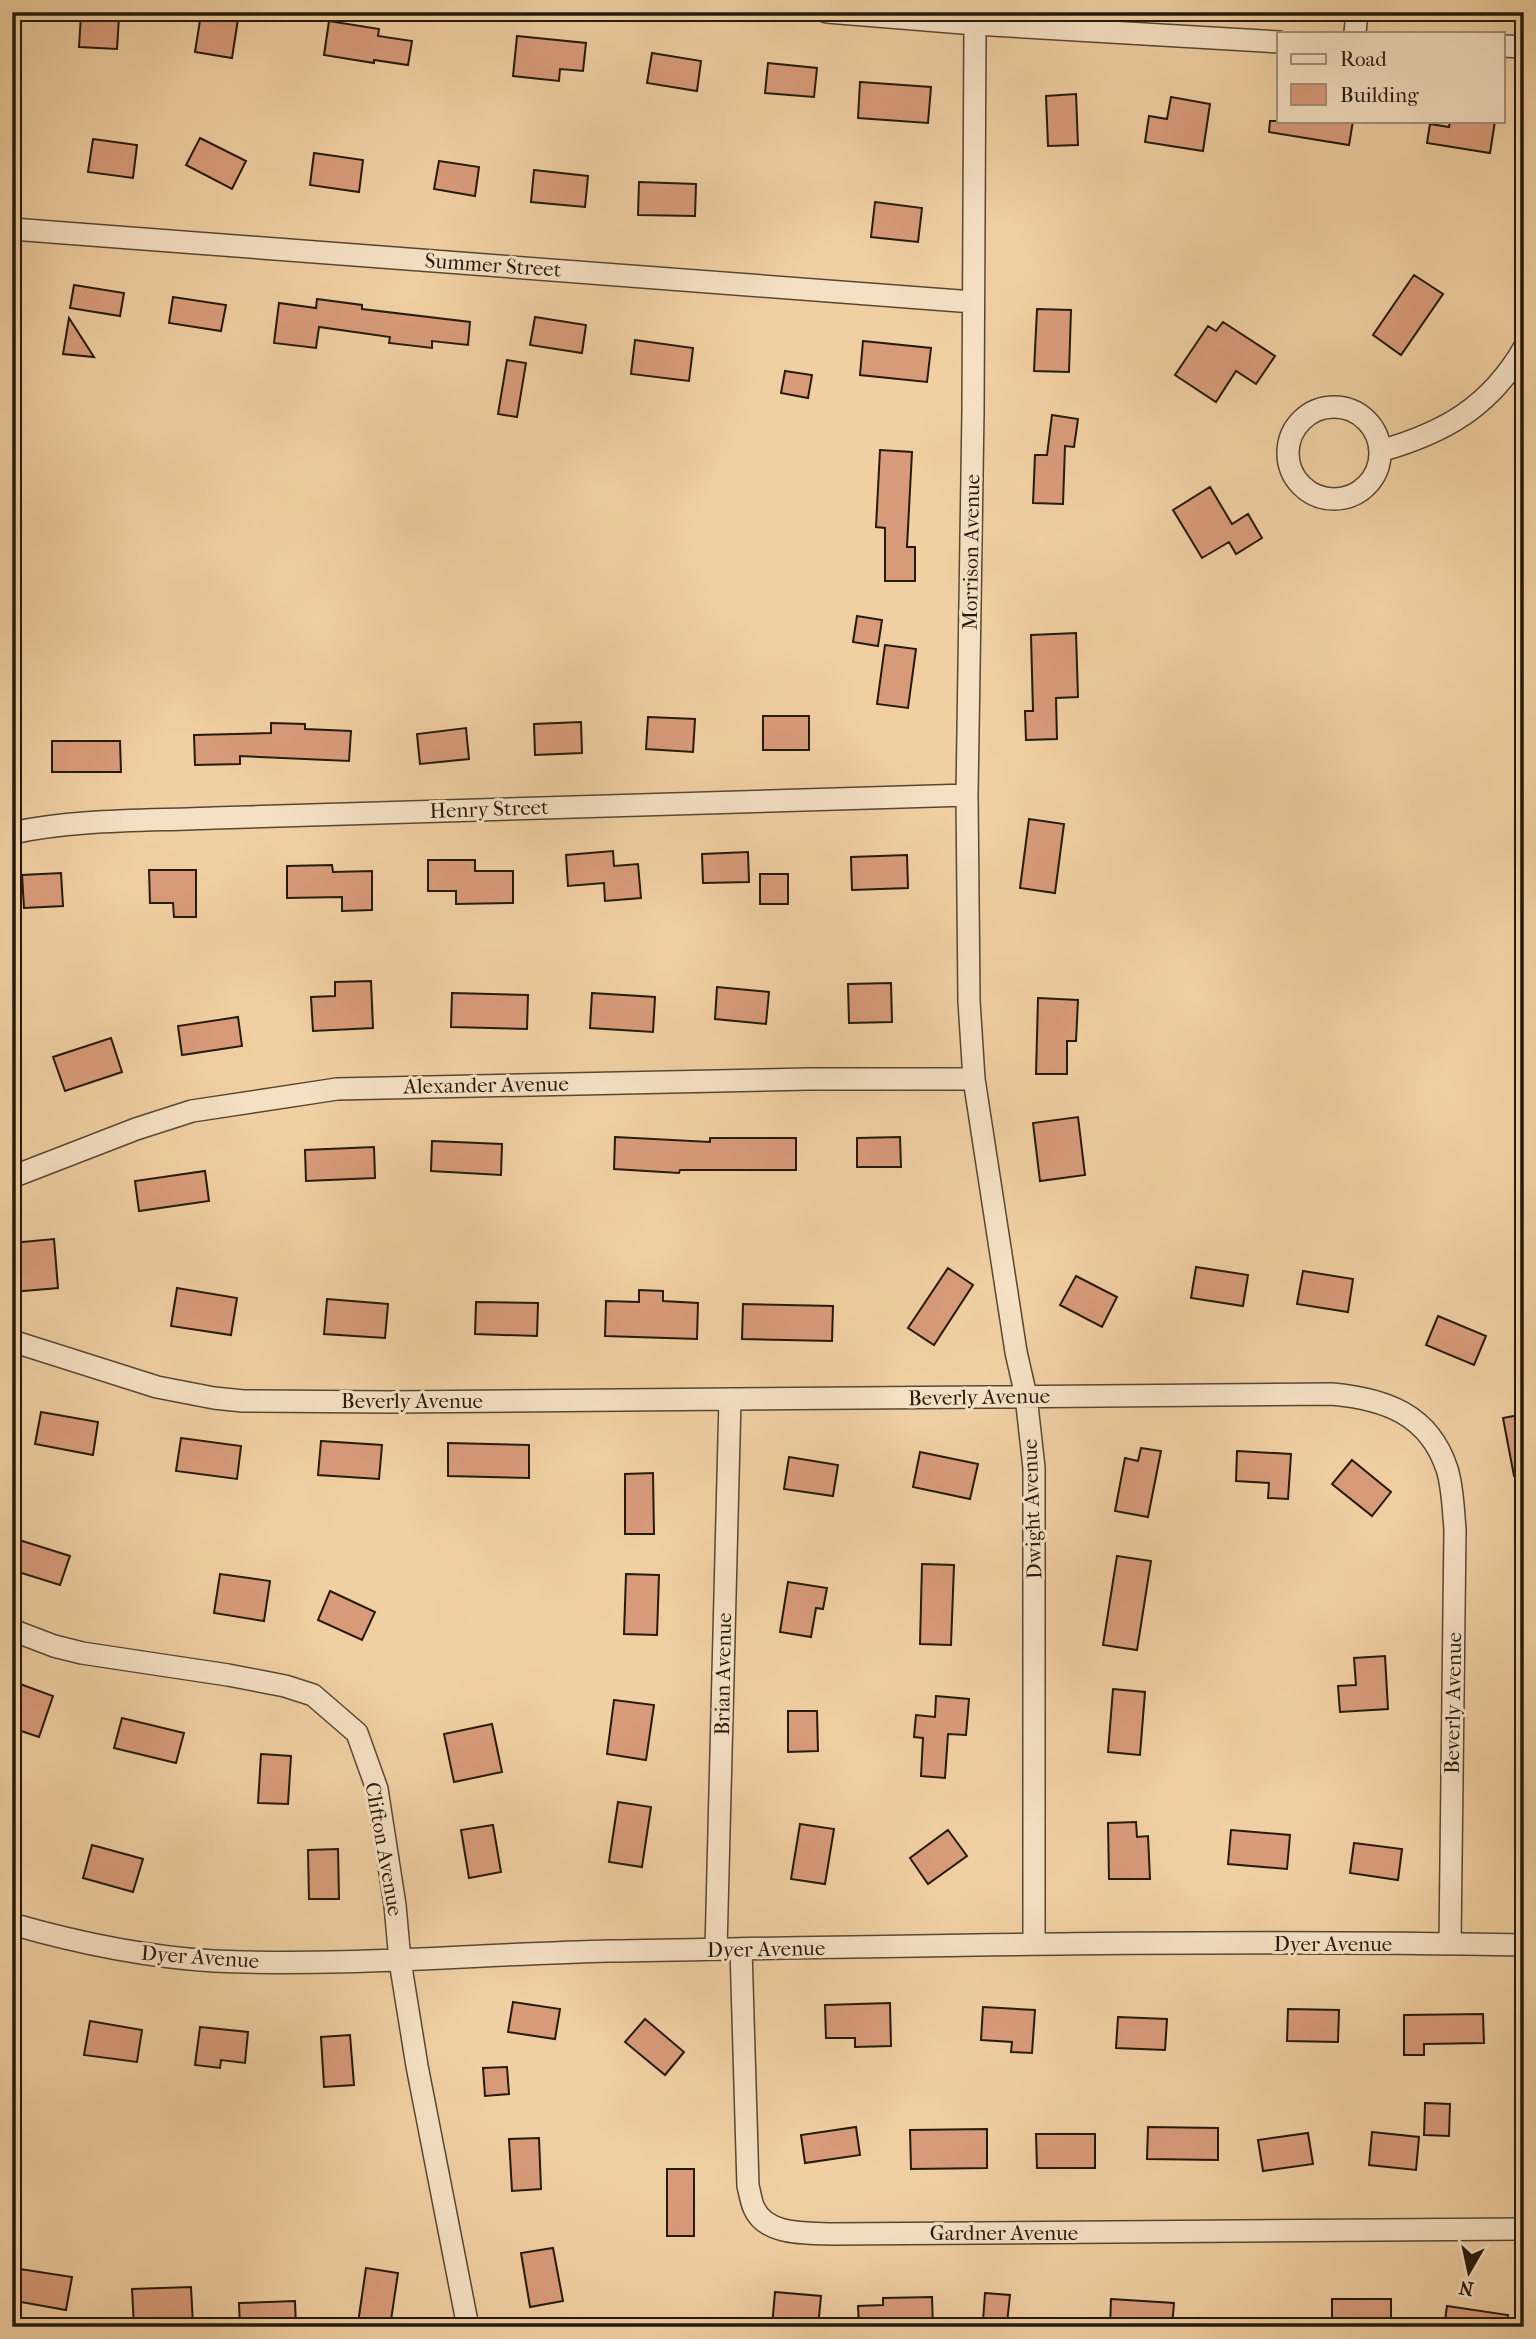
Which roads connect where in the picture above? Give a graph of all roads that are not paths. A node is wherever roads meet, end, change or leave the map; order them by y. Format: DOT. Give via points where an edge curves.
graph roads {
  1 [pos="827,12"];
  2 [pos="1357,12"];
  3 [pos="1076,21"];
  4 [pos="975,24"];
  5 [pos="1356,32"];
  6 [pos="1277,41"];
  7 [pos="1504,47"];
  8 [pos="1524,47"];
  9 [pos="12,229"];
  10 [pos="973,302"];
  11 [pos="1524,348"];
  12 [pos="1380,451"];
  13 [pos="967,794"];
  14 [pos="12,833"];
  15 [pos="974,1079"];
  16 [pos="12,1177"];
  17 [pos="12,1341"];
  18 [pos="1026,1396"];
  19 [pos="730,1399"];
  20 [pos="12,1630"];
  21 [pos="12,1924"];
  22 [pos="1034,1944"];
  23 [pos="1450,1944"];
  24 [pos="1524,1945"];
  25 [pos="716,1949"];
  26 [pos="741,1949"];
  27 [pos="401,1961"];
  28 [pos="1524,2229"];
  29 [pos="468,2327"];
  1 -- 4 [label="street"];
  2 -- 5 [label="street"];
  3 -- 4 [label="street"];
  3 -- 6 [label="street"];
  4 -- 10 [label="street, Morrison Avenue"];
  7 -- 8 [label="street"];
  9 -- 10 [label="street, Summer Street"];
  10 -- 13 [label="street, Morrison Avenue"];
  11 -- 12 [label="street" via="1488,395 1465,414 1441,430"];
  12 -- 12 [label="street" via="1370,424 1359,414 1331,407 1304,417 1291,435 1287,456 1299,485 1313,495 1344,499 1371,482"];
  13 -- 14 [label="street, Henry Street" via="200,819 82,824"];
  13 -- 15 [label="street, Morrison Avenue"];
  15 -- 16 [label="street, Alexander Avenue" via="337,1089 192,1111"];
  15 -- 18 [label="street, Dwight Avenue"];
  17 -- 19 [label="street, Beverly Avenue" via="157,1387 243,1401"];
  18 -- 19 [label="street, Beverly Avenue"];
  18 -- 22 [label="street, Dwight Avenue" via="1034,1468"];
  18 -- 23 [label="street, Beverly Avenue" via="1362,1396 1415,1420 1435,1442 1447,1470 1455,1529"];
  19 -- 25 [label="street, Brian Avenue"];
  20 -- 27 [label="street, Clifton Avenue" via="82,1653 228,1675 313,1695 357,1733 377,1789"];
  21 -- 27 [label="street, Dyer Avenue" via="122,1950 211,1961"];
  22 -- 23 [label="street, Dyer Avenue"];
  22 -- 26 [label="street, Dyer Avenue"];
  23 -- 24 [label="street, Dyer Avenue"];
  25 -- 26 [label="street, Dyer Avenue"];
  25 -- 27 [label="street, Dyer Avenue"];
  26 -- 28 [label="street, Gardner Avenue" via="748,2186 754,2211 772,2227 832,2234"];
  27 -- 29 [label="street, Clifton Avenue"];
}
